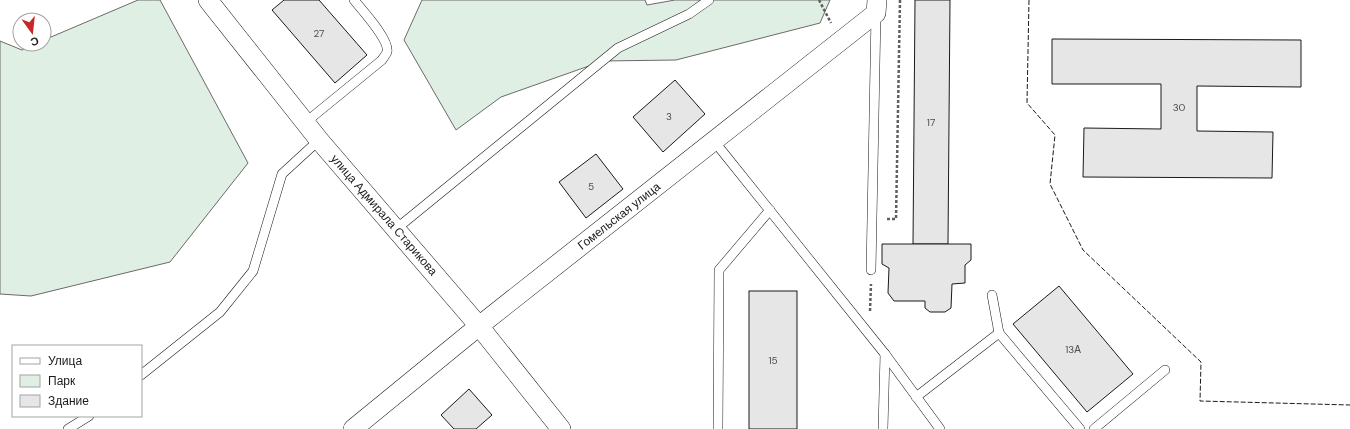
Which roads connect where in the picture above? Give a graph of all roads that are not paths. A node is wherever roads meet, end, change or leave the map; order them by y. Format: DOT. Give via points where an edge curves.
graph roads {
  1 [pos="208,0"];
  2 [pos="354,0"];
  3 [pos="709,0"];
  4 [pos="876,6"];
  5 [pos="306,122"];
  6 [pos="320,140"];
  7 [pos="714,141"];
  8 [pos="770,210"];
  9 [pos="396,229"];
  10 [pos="871,270"];
  11 [pos="992,295"];
  12 [pos="479,326"];
  13 [pos="999,334"];
  14 [pos="885,354"];
  15 [pos="1165,370"];
  16 [pos="142,374"];
  17 [pos="916,397"];
  18 [pos="87,417"];
  19 [pos="68,429"];
  20 [pos="353,429"];
  21 [pos="561,429"];
  22 [pos="718,429"];
  23 [pos="883,429"];
  24 [pos="940,429"];
  25 [pos="1080,429"];
  26 [pos="1094,429"];
  1 -- 5 [label="street, улица Адмирала Старикова"];
  2 -- 5 [label="lane" via="383,38 387,45 387,53 382,60"];
  3 -- 9 [label="lane" via="689,14 618,48"];
  4 -- 7 [label="street, Гомельская улица" via="840,41"];
  4 -- 10 [label="lane"];
  5 -- 6 [label="street, улица Адмирала Старикова"];
  6 -- 9 [label="street, улица Адмирала Старикова"];
  6 -- 16 [label="lane" via="282,174 253,271 220,312"];
  7 -- 8 [label="lane"];
  7 -- 12 [label="street, Гомельская улица"];
  8 -- 14 [label="lane"];
  8 -- 22 [label="lane" via="719,270"];
  9 -- 12 [label="street, улица Адмирала Старикова"];
  11 -- 13 [label="lane"];
  12 -- 20 [label="street, Гомельская улица"];
  12 -- 21 [label="street, улица Адмирала Старикова"];
  13 -- 17 [label="lane"];
  13 -- 25 [label="lane"];
  14 -- 17 [label="lane"];
  14 -- 23 [label="lane"];
  15 -- 26 [label="lane"];
  17 -- 24 [label="lane"];
  18 -- 19 [label="lane"];
}
